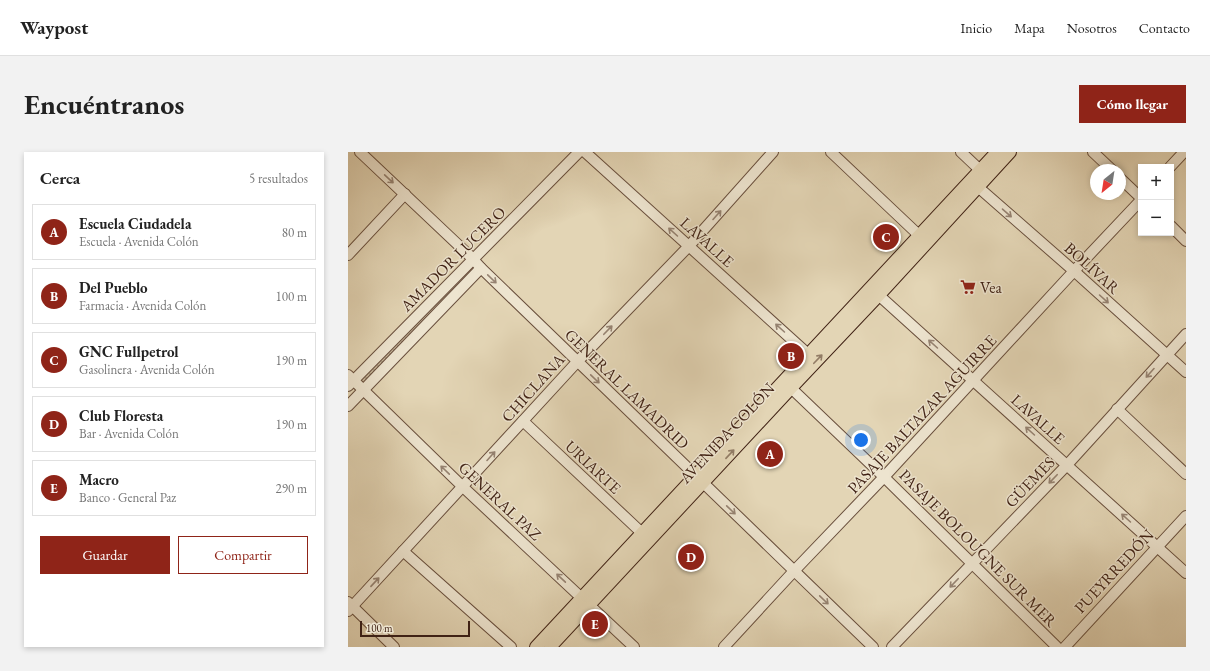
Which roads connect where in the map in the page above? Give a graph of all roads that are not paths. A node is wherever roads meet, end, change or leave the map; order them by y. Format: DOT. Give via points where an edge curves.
graph roads {
  1 [pos="360,152"];
  2 [pos="579,152"];
  3 [pos="585,152"];
  4 [pos="773,152"];
  5 [pos="831,152"];
  6 [pos="961,152"];
  7 [pos="997,152"];
  8 [pos="1010,152"];
  9 [pos="1093,152"];
  10 [pos="1184,152"];
  11 [pos="1106,164"];
  12 [pos="1173,164"];
  13 [pos="980,170"];
  14 [pos="1126,184"];
  15 [pos="978,187"];
  16 [pos="405,194"];
  17 [pos="1138,196"];
  18 [pos="1140,200"];
  19 [pos="1174,229"];
  20 [pos="923,239"];
  21 [pos="1186,241"];
  22 [pos="689,246"];
  23 [pos="348,255"];
  24 [pos="473,260"];
  25 [pos="481,268"];
  26 [pos="1074,271"];
  27 [pos="875,291"];
  28 [pos="1186,334"];
  29 [pos="1166,354"];
  30 [pos="809,355"];
  31 [pos="577,362"];
  32 [pos="1186,372"];
  33 [pos="974,380"];
  34 [pos="350,381"];
  35 [pos="791,388"];
  36 [pos="363,390"];
  37 [pos="348,406"];
  38 [pos="1117,409"];
  39 [pos="523,421"];
  40 [pos="1066,465"];
  41 [pos="1186,474"];
  42 [pos="884,477"];
  43 [pos="699,479"];
  44 [pos="463,487"];
  45 [pos="1186,516"];
  46 [pos="643,534"];
  47 [pos="1158,546"];
  48 [pos="403,551"];
  49 [pos="972,564"];
  50 [pos="794,571"];
  51 [pos="1186,573"];
  52 [pos="586,602"];
  53 [pos="349,606"];
  54 [pos="394,647"];
  55 [pos="511,647"];
  56 [pos="536,647"];
  57 [pos="550,647"];
  58 [pos="634,647"];
  59 [pos="724,647"];
  60 [pos="873,647"];
  61 [pos="892,647"];
  62 [pos="1057,647"];
  63 [pos="1065,647"];
  1 -- 16 [label="street, GENERAL LAMADRID, one-way"];
  2 -- 24 [label="street, AMADOR LUCERO"];
  22 -- 3 [label="street, LAVALLE, one-way"];
  22 -- 4 [label="street, CHICLANA, one-way"];
  5 -- 20 [label="street"];
  6 -- 13 [label="street"];
  7 -- 13 [label="main road, AVENIDA COLÓN"];
  8 -- 15 [label="main road, AVENIDA COLÓN"];
  9 -- 11 [label="street"];
  10 -- 12 [label="street"];
  13 -- 20 [label="main road, AVENIDA COLÓN"];
  14 -- 17 [label="street"];
  15 -- 20 [label="main road, AVENIDA COLÓN"];
  15 -- 26 [label="street, BOLÍVAR, one-way"];
  16 -- 23 [label="street"];
  16 -- 24 [label="street, GENERAL LAMADRID"];
  18 -- 26 [label="street, PASAJE BALTAZAR AGUIRRE"];
  19 -- 21 [label="street"];
  20 -- 27 [label="main road, AVENIDA COLÓN"];
  30 -- 22 [label="street, LAVALLE, one-way"];
  31 -- 22 [label="street, CHICLANA, one-way"];
  24 -- 25 [label="street, GENERAL LAMADRID"];
  24 -- 34 [label="street, AMADOR LUCERO"];
  25 -- 31 [label="street, GENERAL LAMADRID, one-way"];
  25 -- 36 [label="street, AMADOR LUCERO"];
  26 -- 29 [label="street, BOLÍVAR, one-way"];
  26 -- 33 [label="street, PASAJE BALTAZAR AGUIRRE"];
  27 -- 30 [label="main road, AVENIDA COLÓN"];
  33 -- 27 [label="street, LAVALLE, one-way"];
  35 -- 27 [label="main road, AVENIDA COLÓN, one-way"];
  28 -- 29 [label="street, GÜEMES"];
  29 -- 32 [label="street, BOLÍVAR"];
  29 -- 38 [label="street, GÜEMES, one-way"];
  30 -- 43 [label="main road, AVENIDA COLÓN"];
  31 -- 39 [label="street, CHICLANA"];
  31 -- 43 [label="street, GENERAL LAMADRID, one-way"];
  40 -- 33 [label="street, LAVALLE, one-way"];
  33 -- 42 [label="street, PASAJE BALTAZAR AGUIRRE"];
  34 -- 36 [label="street, GENERAL PAZ"];
  35 -- 42 [label="street, PASAJE BOLOUGNE SUR MER"];
  43 -- 35 [label="main road, AVENIDA COLÓN, one-way"];
  36 -- 37 [label="street, AMADOR LUCERO"];
  44 -- 36 [label="street, GENERAL PAZ, one-way"];
  38 -- 40 [label="street, GÜEMES"];
  38 -- 41 [label="street"];
  44 -- 39 [label="street, CHICLANA, one-way"];
  39 -- 46 [label="street, URIARTE"];
  47 -- 40 [label="street, LAVALLE, one-way"];
  40 -- 49 [label="street, GÜEMES, one-way"];
  42 -- 49 [label="street, PASAJE BOLOUGNE SUR MER"];
  42 -- 50 [label="street, PASAJE BALTAZAR AGUIRRE"];
  43 -- 46 [label="main road, AVENIDA COLÓN"];
  43 -- 50 [label="street, GENERAL LAMADRID, one-way"];
  43 -- 52 [label="main road, AVENIDA COLÓN"];
  44 -- 48 [label="street, CHICLANA"];
  52 -- 44 [label="street, GENERAL PAZ, one-way"];
  45 -- 47 [label="street, PUEYRREDÓN"];
  46 -- 52 [label="main road, AVENIDA COLÓN"];
  47 -- 51 [label="street, LAVALLE"];
  47 -- 63 [label="street, PUEYRREDÓN"];
  53 -- 48 [label="street, CHICLANA, one-way"];
  48 -- 55 [label="street"];
  49 -- 61 [label="street, GÜEMES, one-way"];
  49 -- 62 [label="street, PASAJE BOLOUGNE SUR MER"];
  50 -- 59 [label="street, PASAJE BALTAZAR AGUIRRE"];
  50 -- 60 [label="street, GENERAL LAMADRID, one-way"];
  52 -- 56 [label="main road, AVENIDA COLÓN"];
  52 -- 57 [label="main road, AVENIDA COLÓN"];
  52 -- 58 [label="street, GENERAL PAZ"];
  53 -- 54 [label="street"];
}
